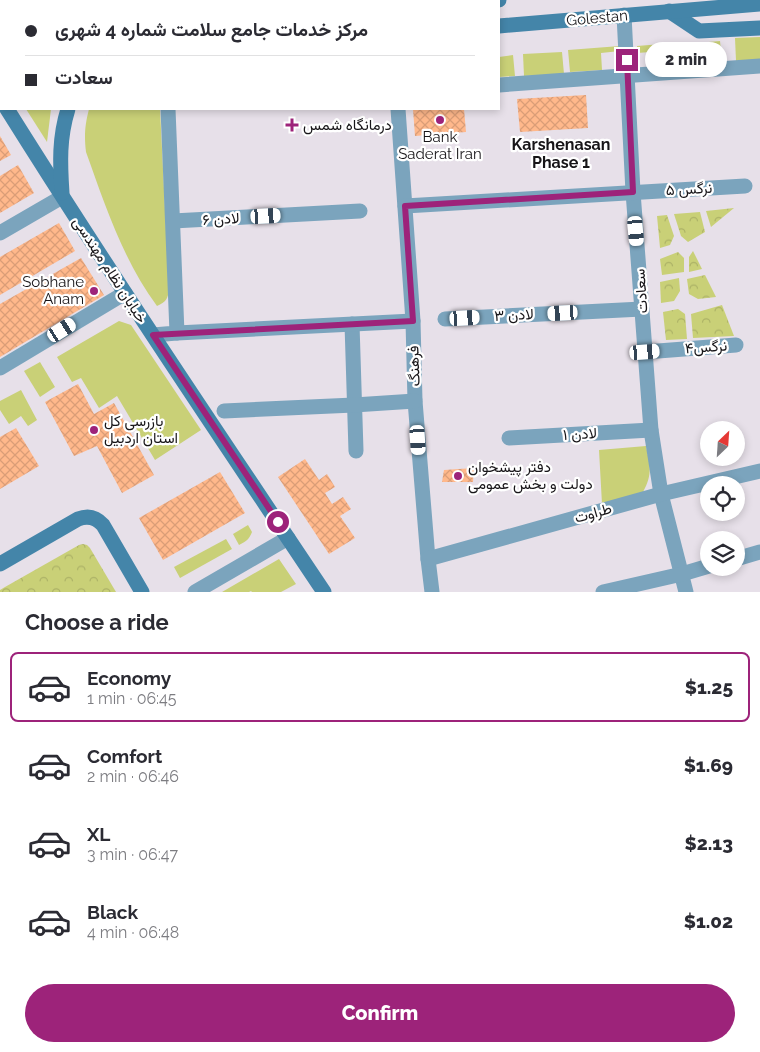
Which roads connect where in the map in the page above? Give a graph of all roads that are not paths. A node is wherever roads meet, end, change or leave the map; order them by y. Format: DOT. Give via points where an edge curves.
graph roads {
  1 [pos="760,4"];
  2 [pos="669,11"];
  3 [pos="624,15"];
  4 [pos="500,26"];
  5 [pos="760,28"];
  6 [pos="760,66"];
  7 [pos="628,76"];
  8 [pos="500,86"];
  9 [pos="8,110"];
  10 [pos="68,110"];
  11 [pos="168,110"];
  12 [pos="398,110"];
  13 [pos="745,186"];
  14 [pos="633,192"];
  15 [pos="62,198"];
  16 [pos="405,206"];
  17 [pos="360,211"];
  18 [pos="173,221"];
  19 [pos="0,233"];
  20 [pos="125,292"];
  21 [pos="642,309"];
  22 [pos="445,319"];
  23 [pos="413,321"];
  24 [pos="352,324"];
  25 [pos="177,333"];
  26 [pos="153,335"];
  27 [pos="736,345"];
  28 [pos="645,352"];
  29 [pos="0,368"];
  30 [pos="415,401"];
  31 [pos="354,405"];
  32 [pos="224,411"];
  33 [pos="651,430"];
  34 [pos="509,438"];
  35 [pos="356,451"];
  36 [pos="760,470"];
  37 [pos="661,494"];
  38 [pos="288,538"];
  39 [pos="760,552"];
  40 [pos="745,556"];
  41 [pos="428,559"];
  42 [pos="0,564"];
  43 [pos="700,569"];
  44 [pos="682,574"];
  45 [pos="142,592"];
  46 [pos="195,592"];
  47 [pos="324,592"];
  48 [pos="432,592"];
  49 [pos="603,592"];
  50 [pos="686,592"];
  1 -- 2 [label="street, Golestan"];
  2 -- 3 [label="street, Golestan"];
  2 -- 5 [label="street" via="699,31"];
  3 -- 4 [label="street, Golestan"];
  3 -- 7 [label="street, سعادت"];
  6 -- 7 [label="street"];
  7 -- 8 [label="street"];
  7 -- 14 [label="street, سعادت"];
  9 -- 15 [label="street, خیابان نظام مهندسی"];
  10 -- 15 [label="street" via="61,140"];
  11 -- 18 [label="street"];
  12 -- 16 [label="street, فرهنگ"];
  13 -- 14 [label="street, نرگس ۵"];
  14 -- 16 [label="street, نرگس ۵"];
  14 -- 21 [label="street, سعادت"];
  15 -- 19 [label="street"];
  15 -- 20 [label="street, خیابان نظام مهندسی"];
  16 -- 23 [label="street, فرهنگ"];
  17 -- 18 [label="street, لادن ۶"];
  18 -- 25 [label="street"];
  20 -- 26 [label="street, خیابان نظام مهندسی"];
  20 -- 29 [label="street"];
  21 -- 22 [label="street, لادن ۳"];
  21 -- 28 [label="street, سعادت"];
  23 -- 24 [label="street"];
  23 -- 30 [label="street, فرهنگ"];
  24 -- 25 [label="street"];
  24 -- 31 [label="street"];
  25 -- 26 [label="street"];
  26 -- 38 [label="street, خیابان نظام مهندسی"];
  27 -- 28 [label="street, نرگس۴"];
  28 -- 33 [label="street, سعادت"];
  30 -- 31 [label="street"];
  30 -- 41 [label="street, فرهنگ"];
  31 -- 32 [label="street"];
  31 -- 35 [label="street"];
  33 -- 34 [label="street, لادن ۱"];
  33 -- 37 [label="street, سعادت"];
  36 -- 37 [label="street, طراوت"];
  37 -- 41 [label="street, طراوت"];
  37 -- 44 [label="street, سعادت"];
  38 -- 46 [label="street"];
  38 -- 47 [label="street, خیابان نظام مهندسی"];
  39 -- 40 [label="street"];
  41 -- 48 [label="street, فرهنگ"];
  42 -- 45 [label="street" via="78,519 89,516 103,525"];
  43 -- 44 [label="street"];
  44 -- 49 [label="street"];
  44 -- 50 [label="street, سعادت"];
}
